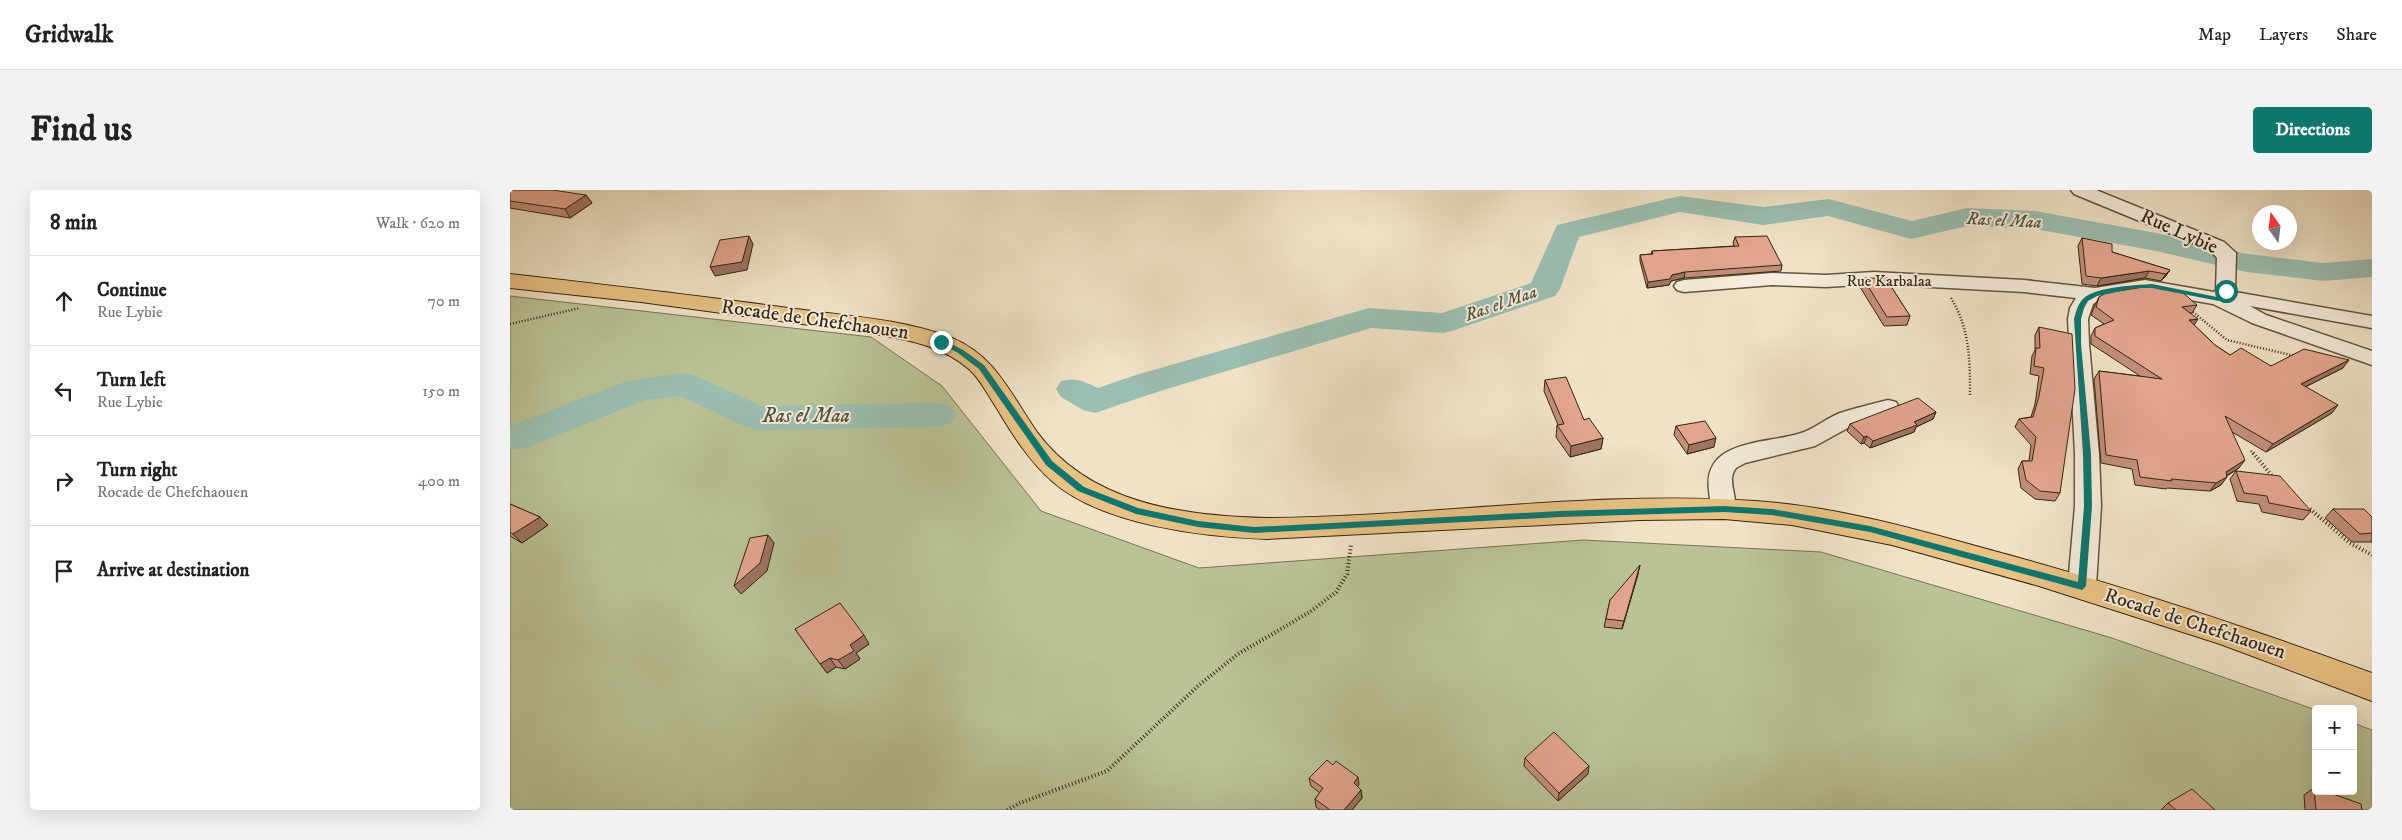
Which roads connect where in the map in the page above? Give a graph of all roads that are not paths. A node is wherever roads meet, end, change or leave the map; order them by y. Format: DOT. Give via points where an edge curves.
graph roads {
  1 [pos="2080,190"];
  2 [pos="510,282"];
  3 [pos="1684,286"];
  4 [pos="2095,294"];
  5 [pos="2222,295"];
  6 [pos="2372,322"];
  7 [pos="2372,358"];
  8 [pos="1888,407"];
  9 [pos="1724,509"];
  10 [pos="2082,586"];
  11 [pos="2372,687"];
  1 -- 5 [label="street, Rue Lybie" via="2217,246 2227,258"];
  2 -- 9 [label="main road, Rocade de Chefchaouen" via="651,296 912,334 952,346 981,367 1049,463 1081,489 1136,511 1198,524 1254,530"];
  3 -- 4 [label="street, Rue Karbalaa" via="1772,279 1826,282 1874,278 1937,280"];
  4 -- 5 [label="street" via="2145,286 2181,293"];
  4 -- 10 [label="street" via="2086,300 2078,319 2087,454 2087,523"];
  5 -- 6 [label="street"];
  5 -- 7 [label="street" via="2259,319"];
  8 -- 9 [label="street" via="1847,419 1808,440 1738,456 1727,462 1721,469 1720,480"];
  9 -- 10 [label="main road, Rocade de Chefchaouen" via="1772,512 1870,529"];
  10 -- 11 [label="main road, Rocade de Chefchaouen" via="2284,653"];
}
